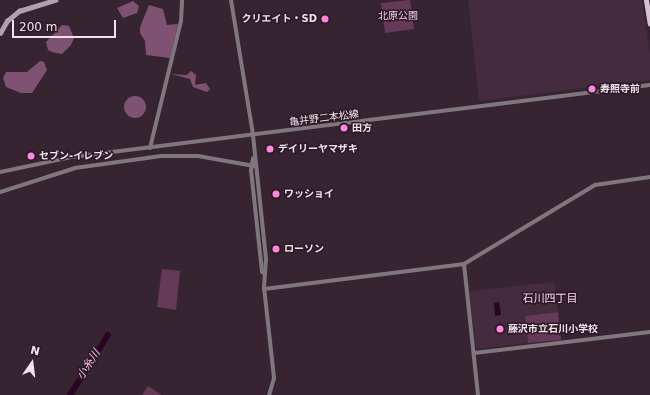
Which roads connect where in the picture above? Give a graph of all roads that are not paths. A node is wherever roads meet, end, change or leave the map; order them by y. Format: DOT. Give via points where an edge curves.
graph roads {
  1 [pos="55,0"];
  2 [pos="182,0"];
  3 [pos="231,0"];
  4 [pos="646,0"];
  5 [pos="650,24"];
  6 [pos="0,33"];
  7 [pos="650,85"];
  8 [pos="253,135"];
  9 [pos="150,148"];
  10 [pos="253,165"];
  11 [pos="0,172"];
  12 [pos="650,177"];
  13 [pos="0,192"];
  14 [pos="464,264"];
  15 [pos="264,289"];
  16 [pos="650,332"];
  17 [pos="474,353"];
  18 [pos="269,395"];
  19 [pos="478,395"];
  1 -- 6 [label="main road" via="19,11 7,21"];
  2 -- 9 [label="street" via="181,21"];
  3 -- 8 [label="street"];
  4 -- 5 [label="main road"];
  7 -- 8 [label="street, 亀井野二本松線"];
  8 -- 9 [label="street, 亀井野二本松線"];
  8 -- 10 [label="street"];
  9 -- 11 [label="street, 亀井野二本松線" via="68,158"];
  10 -- 13 [label="street" via="188,155 161,156 75,168"];
  10 -- 15 [label="street" via="266,259"];
  12 -- 14 [label="street" via="595,185"];
  14 -- 15 [label="street"];
  14 -- 17 [label="street"];
  15 -- 18 [label="street" via="274,378"];
  16 -- 17 [label="street"];
  17 -- 19 [label="street"];
}
